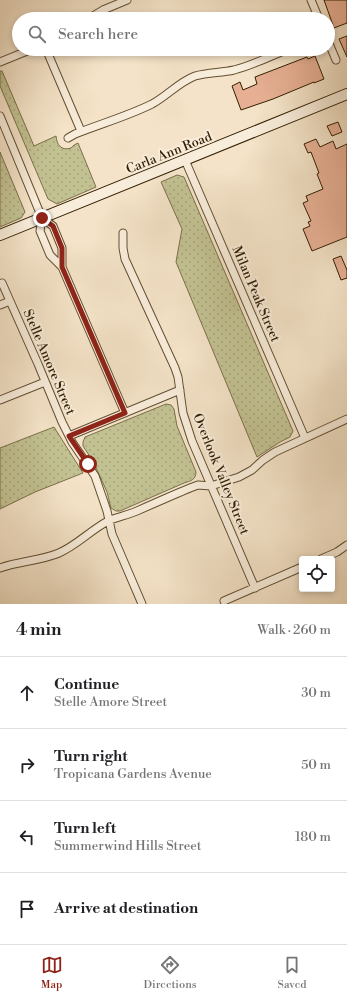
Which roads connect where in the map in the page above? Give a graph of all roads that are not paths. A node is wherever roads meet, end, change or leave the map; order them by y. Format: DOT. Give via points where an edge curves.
graph roads {
  1 [pos="127,0"];
  2 [pos="311,0"];
  3 [pos="100,12"];
  4 [pos="316,12"];
  5 [pos="15,56"];
  6 [pos="49,56"];
  7 [pos="271,56"];
  8 [pos="334,56"];
  9 [pos="336,60"];
  10 [pos="0,62"];
  11 [pos="347,94"];
  12 [pos="0,116"];
  13 [pos="80,131"];
  14 [pos="68,138"];
  15 [pos="185,160"];
  16 [pos="42,218"];
  17 [pos="123,233"];
  18 [pos="0,235"];
  19 [pos="62,267"];
  20 [pos="2,283"];
  21 [pos="10,301"];
  22 [pos="0,305"];
  23 [pos="46,382"];
  24 [pos="180,390"];
  25 [pos="0,400"];
  26 [pos="125,413"];
  27 [pos="347,419"];
  28 [pos="69,436"];
  29 [pos="305,438"];
  30 [pos="211,486"];
  31 [pos="109,521"];
  32 [pos="347,545"];
  33 [pos="328,556"];
  34 [pos="0,568"];
  35 [pos="299,568"];
  36 [pos="255,588"];
  37 [pos="224,601"];
  38 [pos="142,604"];
  1 -- 3 [label="street"];
  2 -- 4 [label="street"];
  5 -- 10 [label="street"];
  6 -- 13 [label="street"];
  7 -- 13 [label="street" via="241,68 196,76 145,107"];
  8 -- 9 [label="street"];
  11 -- 15 [label="street, Carla Ann Road"];
  12 -- 16 [label="street"];
  13 -- 14 [label="street"];
  15 -- 16 [label="street, Carla Ann Road"];
  15 -- 29 [label="street, Milan Peak Street"];
  16 -- 18 [label="street, Carla Ann Road"];
  16 -- 19 [label="street" via="40,231 50,255"];
  16 -- 19 [label="street" via="53,226 62,248"];
  17 -- 24 [label="street, Overlook Valley Street" via="125,259 175,368"];
  19 -- 26 [label="street"];
  20 -- 21 [label="street, Stelle Amore Street"];
  21 -- 22 [label="street"];
  21 -- 23 [label="street, Stelle Amore Street"];
  23 -- 25 [label="street"];
  23 -- 28 [label="street, Stelle Amore Street"];
  24 -- 26 [label="street"];
  24 -- 30 [label="street, Overlook Valley Street" via="183,413"];
  26 -- 28 [label="street"];
  27 -- 29 [label="street"];
  28 -- 31 [label="street, Stelle Amore Street" via="95,476"];
  29 -- 30 [label="street" via="276,452 239,477"];
  30 -- 31 [label="street" via="198,485"];
  30 -- 36 [label="street, Overlook Valley Street"];
  31 -- 34 [label="street" via="59,553"];
  31 -- 38 [label="street, Stelle Amore Street" via="112,534"];
  32 -- 33 [label="street"];
  35 -- 36 [label="street"];
  36 -- 37 [label="street"];
}
